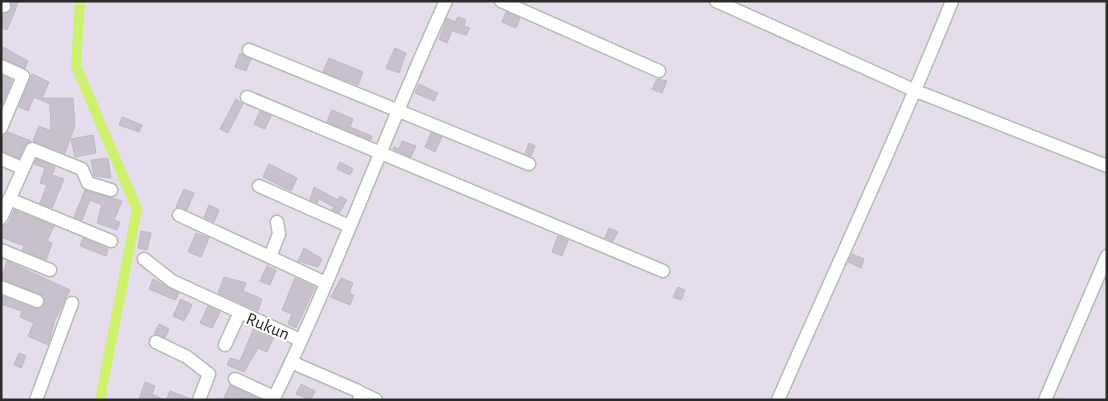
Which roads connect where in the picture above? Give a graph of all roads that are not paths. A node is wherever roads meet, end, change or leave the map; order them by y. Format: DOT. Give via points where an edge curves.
graph roads {
  1 [pos="446,1"];
  2 [pos="501,1"];
  3 [pos="716,1"];
  4 [pos="952,1"];
  5 [pos="249,50"];
  6 [pos="1,66"];
  7 [pos="658,71"];
  8 [pos="916,91"];
  9 [pos="247,96"];
  10 [pos="399,110"];
  11 [pos="1,128"];
  12 [pos="379,152"];
  13 [pos="1,159"];
  14 [pos="529,164"];
  15 [pos="1107,166"];
  16 [pos="22,168"];
  17 [pos="259,186"];
  18 [pos="111,190"];
  19 [pos="9,198"];
  20 [pos="179,215"];
  21 [pos="1,218"];
  22 [pos="277,222"];
  23 [pos="349,226"];
  24 [pos="111,241"];
  25 [pos="1,250"];
  26 [pos="1107,256"];
  27 [pos="270,257"];
  28 [pos="144,259"];
  29 [pos="50,270"];
  30 [pos="663,271"];
  31 [pos="326,283"];
  32 [pos="1,287"];
  33 [pos="37,301"];
  34 [pos="72,303"];
  35 [pos="240,312"];
  36 [pos="300,340"];
  37 [pos="156,342"];
  38 [pos="225,345"];
  39 [pos="291,362"];
  40 [pos="234,379"];
  41 [pos="360,396"];
  42 [pos="274,399"];
  43 [pos="36,400"];
  44 [pos="199,400"];
  45 [pos="376,400"];
  46 [pos="778,400"];
  47 [pos="1045,400"];
  1 -- 10 [label="street"];
  2 -- 7 [label="street"];
  3 -- 8 [label="street"];
  4 -- 8 [label="street"];
  5 -- 10 [label="street"];
  6 -- 11 [label="street" via="23,76"];
  8 -- 15 [label="street"];
  8 -- 46 [label="street"];
  9 -- 12 [label="street"];
  10 -- 12 [label="street"];
  10 -- 14 [label="street"];
  12 -- 23 [label="street"];
  12 -- 30 [label="street"];
  13 -- 16 [label="street"];
  16 -- 18 [label="street" via="34,149 82,169 91,185"];
  16 -- 19 [label="street"];
  17 -- 23 [label="street"];
  19 -- 21 [label="street"];
  19 -- 24 [label="street"];
  20 -- 27 [label="street"];
  22 -- 27 [label="street" via="279,234"];
  23 -- 31 [label="street"];
  25 -- 29 [label="street"];
  26 -- 47 [label="street"];
  27 -- 31 [label="street"];
  28 -- 35 [label="street" via="172,281"];
  31 -- 36 [label="street"];
  32 -- 33 [label="street"];
  34 -- 43 [label="street"];
  35 -- 36 [label="street, Rukun"];
  35 -- 38 [label="street, Rukun"];
  36 -- 39 [label="street"];
  37 -- 44 [label="street" via="187,357 209,374"];
  39 -- 41 [label="street"];
  39 -- 42 [label="street"];
  40 -- 42 [label="street"];
  41 -- 45 [label="street"];
}
